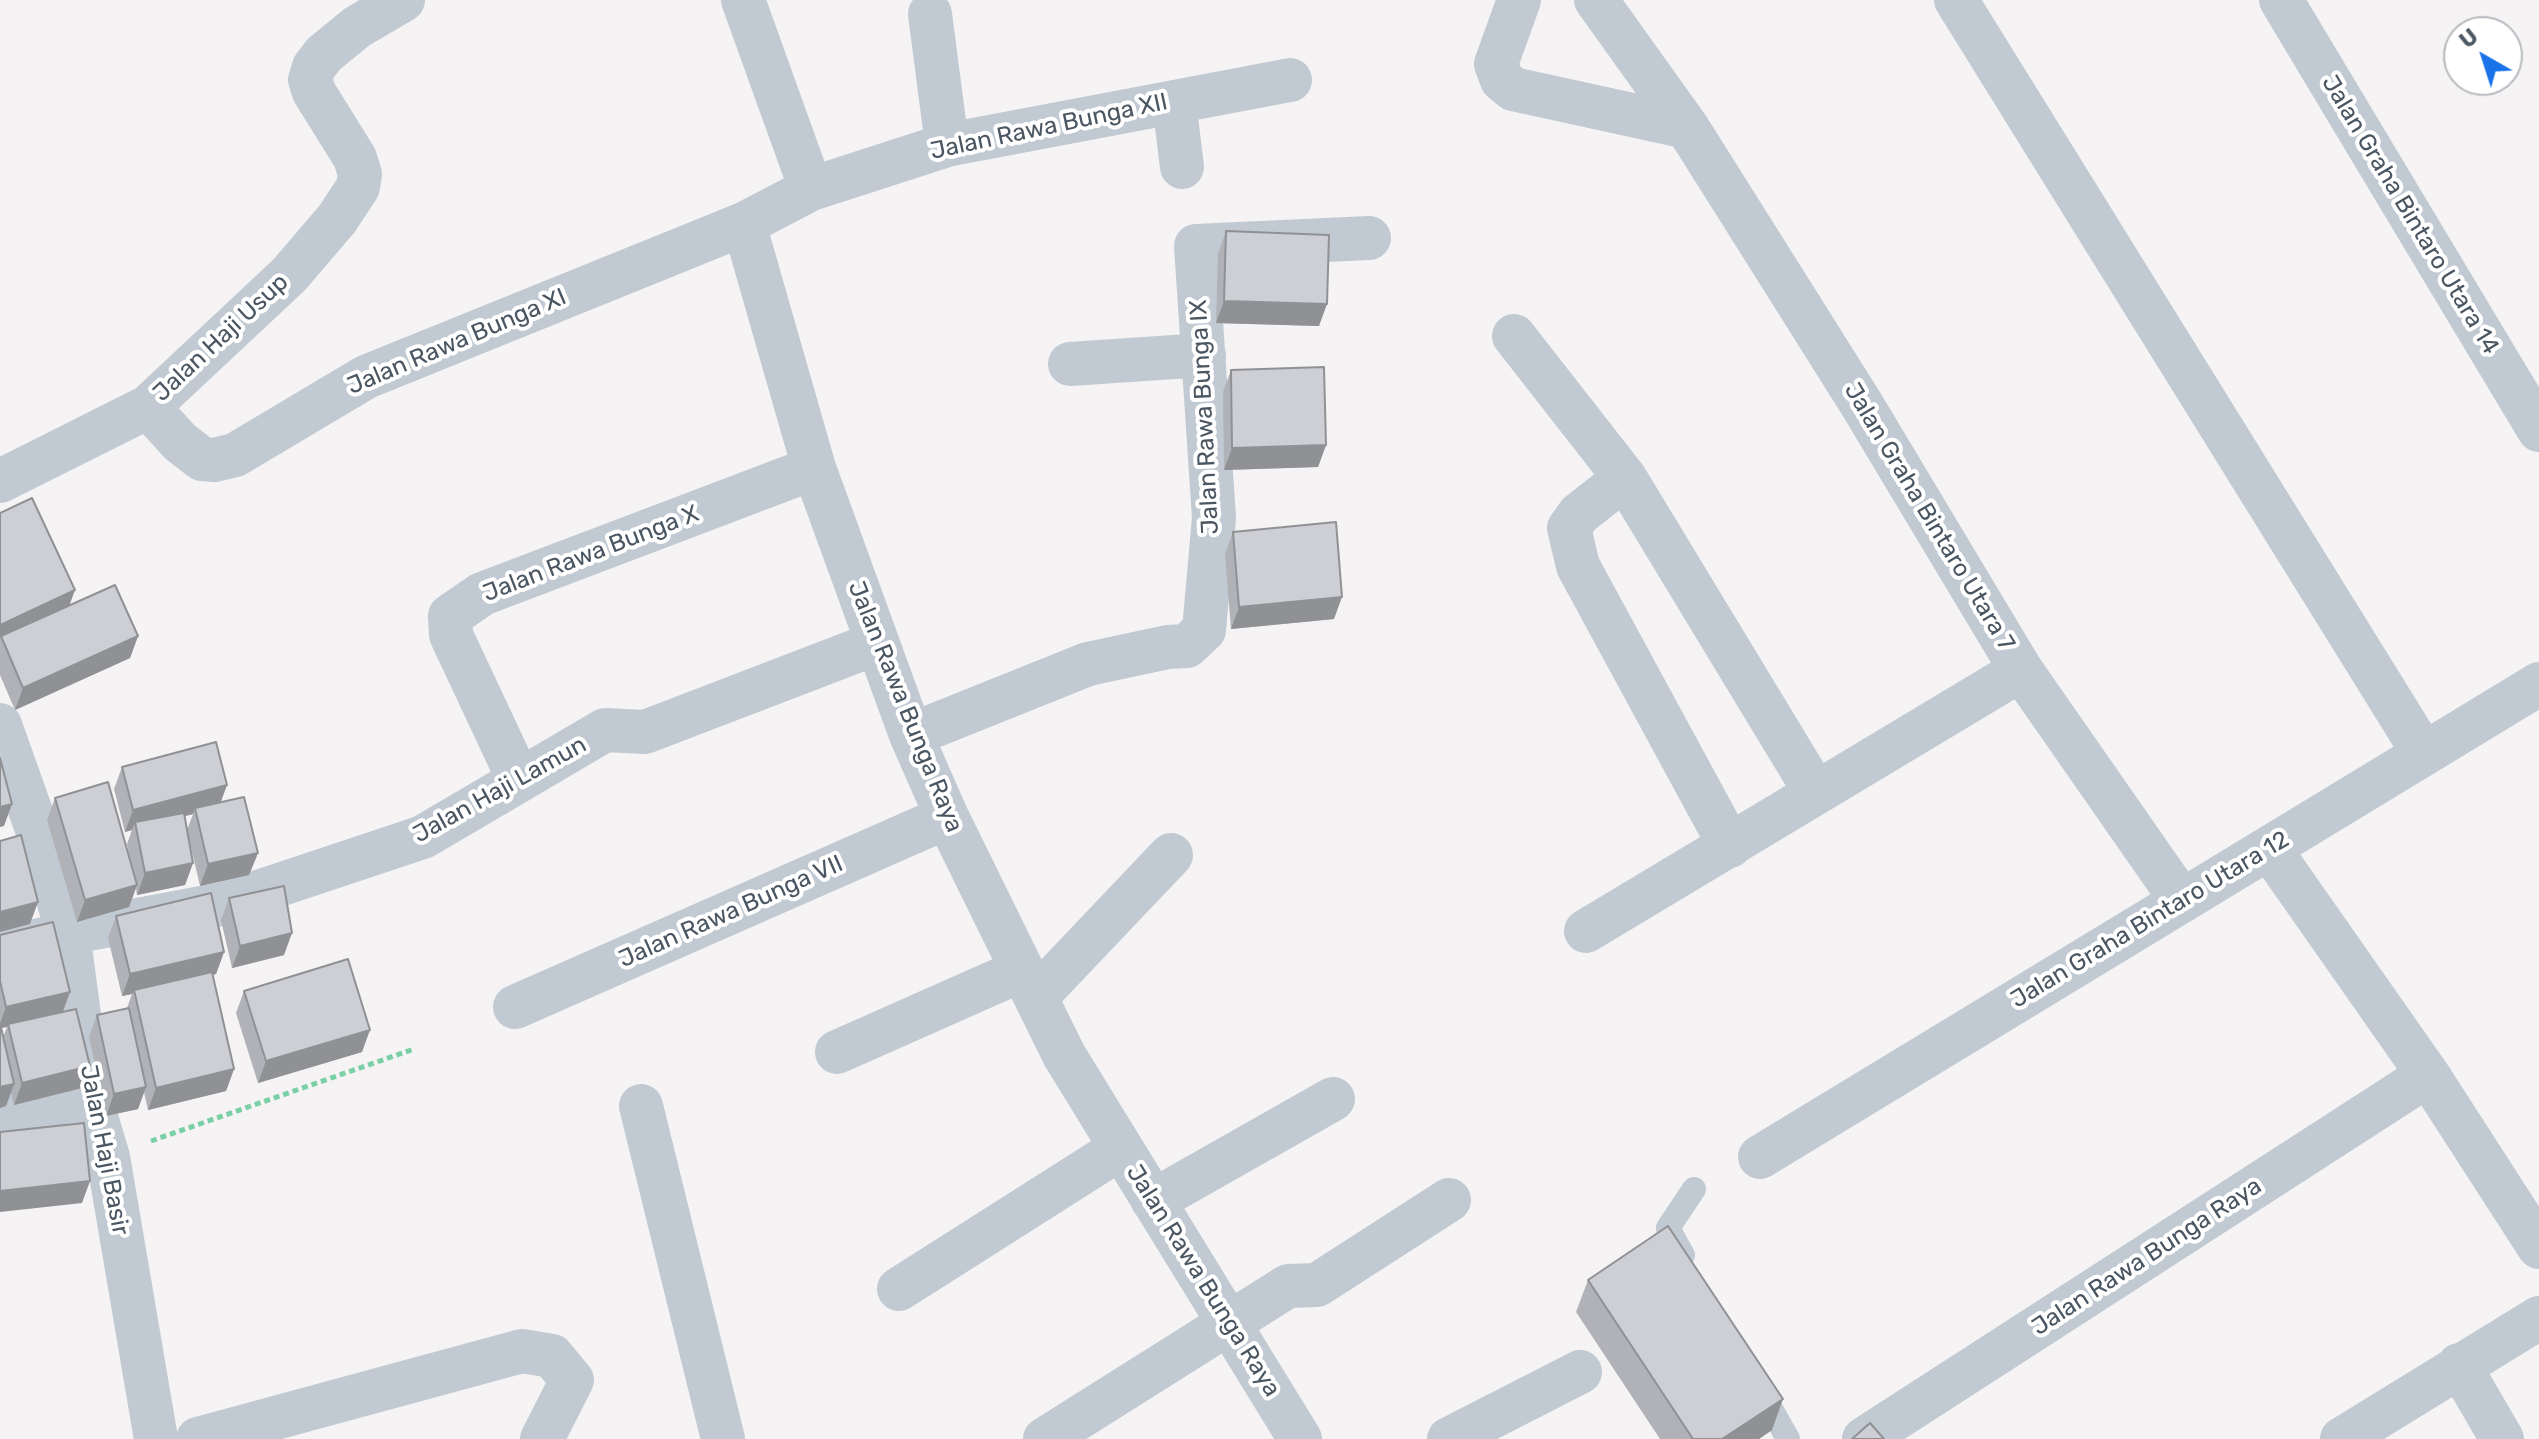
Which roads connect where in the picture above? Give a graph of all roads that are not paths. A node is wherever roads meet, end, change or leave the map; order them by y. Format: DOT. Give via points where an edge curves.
graph roads {
  1 [pos="403,0"];
  2 [pos="743,0"];
  3 [pos="1519,0"];
  4 [pos="1596,0"];
  5 [pos="1956,0"];
  6 [pos="2281,0"];
  7 [pos="930,14"];
  8 [pos="1290,80"];
  9 [pos="1174,102"];
  10 [pos="1687,127"];
  11 [pos="947,145"];
  12 [pos="1182,167"];
  13 [pos="811,189"];
  14 [pos="744,224"];
  15 [pos="1369,238"];
  16 [pos="1514,336"];
  17 [pos="1204,355"];
  18 [pos="1070,364"];
  19 [pos="148,407"];
  20 [pos="2539,430"];
  21 [pos="814,468"];
  22 [pos="1625,478"];
  23 [pos="0,481"];
  24 [pos="877,643"];
  25 [pos="2021,670"];
  26 [pos="2539,684"];
  27 [pos="0,725"];
  28 [pos="911,735"];
  29 [pos="2424,754"];
  30 [pos="519,780"];
  31 [pos="1816,793"];
  32 [pos="947,817"];
  33 [pos="19,837"];
  34 [pos="1730,846"];
  35 [pos="2269,848"];
  36 [pos="1171,855"];
  37 [pos="2182,901"];
  38 [pos="1586,931"];
  39 [pos="68,933"];
  40 [pos="0,950"];
  41 [pos="1029,984"];
  42 [pos="515,1007"];
  43 [pos="837,1052"];
  44 [pos="2428,1075"];
  45 [pos="90,1097"];
  46 [pos="1333,1099"];
  47 [pos="641,1106"];
  48 [pos="0,1116"];
  49 [pos="1121,1148"];
  50 [pos="1760,1157"];
  51 [pos="1694,1189"];
  52 [pos="1449,1200"];
  53 [pos="1153,1201"];
  54 [pos="2539,1247"];
  55 [pos="1698,1281"];
  56 [pos="899,1289"];
  57 [pos="2539,1318"];
  58 [pos="1229,1323"];
  59 [pos="2459,1365"];
  60 [pos="1580,1372"];
  61 [pos="1750,1373"];
  62 [pos="1871,1437"];
  63 [pos="156,1439"];
  64 [pos="198,1439"];
  65 [pos="542,1439"];
  66 [pos="723,1439"];
  67 [pos="1045,1439"];
  68 [pos="1300,1439"];
  69 [pos="1449,1439"];
  70 [pos="1788,1439"];
  71 [pos="2342,1439"];
  72 [pos="2502,1439"];
  1 -- 19 [label="street, Jalan Haji Usup" via="324,54 310,80 355,158 358,187 289,275"];
  2 -- 13 [label="street"];
  3 -- 10 [label="street" via="1496,64 1502,80 1513,89"];
  4 -- 10 [label="street, Jalan Graha Bintaro Utara 7"];
  5 -- 29 [label="street"];
  6 -- 20 [label="street, Jalan Graha Bintaro Utara 14"];
  7 -- 11 [label="street"];
  8 -- 9 [label="street, Jalan Rawa Bunga XII"];
  9 -- 11 [label="street, Jalan Rawa Bunga XII"];
  9 -- 12 [label="street"];
  10 -- 25 [label="street, Jalan Graha Bintaro Utara 7"];
  11 -- 13 [label="street, Jalan Rawa Bunga XII"];
  13 -- 14 [label="street"];
  14 -- 19 [label="street, Jalan Rawa Bunga XI" via="366,377 235,455 202,459"];
  14 -- 21 [label="street, Jalan Rawa Bunga Raya"];
  15 -- 17 [label="street, Jalan Rawa Bunga IX" via="1196,246"];
  16 -- 22 [label="street"];
  17 -- 18 [label="street"];
  17 -- 28 [label="street, Jalan Rawa Bunga IX" via="1214,518 1204,630 1187,646 1088,664"];
  19 -- 23 [label="street, Jalan Haji Usup"];
  21 -- 24 [label="street, Jalan Rawa Bunga Raya"];
  21 -- 30 [label="street, Jalan Rawa Bunga X" via="482,594 450,616 451,635"];
  22 -- 31 [label="street"];
  22 -- 34 [label="street" via="1569,528 1578,566"];
  24 -- 28 [label="street, Jalan Rawa Bunga Raya"];
  24 -- 30 [label="street, Jalan Haji Lamun" via="645,732 605,730"];
  25 -- 31 [label="street"];
  25 -- 37 [label="street, Jalan Graha Bintaro Utara 7"];
  26 -- 29 [label="street, Jalan Graha Bintaro Utara 12"];
  27 -- 33 [label="street, Jalan Haji Basir"];
  28 -- 32 [label="street, Jalan Rawa Bunga Raya"];
  29 -- 35 [label="street, Jalan Graha Bintaro Utara 12"];
  30 -- 39 [label="street, Jalan Haji Lamun" via="423,837 222,904"];
  31 -- 34 [label="street"];
  32 -- 41 [label="street, Jalan Rawa Bunga Raya"];
  32 -- 42 [label="street, Jalan Rawa Bunga VII"];
  33 -- 39 [label="street, Jalan Haji Basir"];
  34 -- 38 [label="street"];
  35 -- 37 [label="street, Jalan Graha Bintaro Utara 12"];
  35 -- 44 [label="street"];
  36 -- 41 [label="street"];
  37 -- 50 [label="street, Jalan Graha Bintaro Utara 12"];
  39 -- 40 [label="street, Jalan Haji Lamun"];
  39 -- 45 [label="street, Jalan Haji Basir"];
  41 -- 43 [label="street"];
  41 -- 49 [label="street, Jalan Rawa Bunga Raya" via="1064,1055"];
  44 -- 54 [label="street"];
  44 -- 62 [label="street, Jalan Rawa Bunga Raya"];
  45 -- 48 [label="street"];
  45 -- 63 [label="street, Jalan Haji Basir" via="108,1157"];
  46 -- 53 [label="street"];
  47 -- 66 [label="street"];
  49 -- 53 [label="street, Jalan Rawa Bunga Raya"];
  49 -- 56 [label="street"];
  51 -- 55 [label="lane" via="1668,1228"];
  52 -- 58 [label="street" via="1317,1285 1288,1286"];
  53 -- 58 [label="street, Jalan Rawa Bunga Raya"];
  57 -- 59 [label="street"];
  58 -- 67 [label="street"];
  58 -- 68 [label="street, Jalan Rawa Bunga Raya"];
  59 -- 71 [label="street"];
  59 -- 72 [label="street"];
  60 -- 69 [label="street"];
  61 -- 70 [label="lane"];
  64 -- 65 [label="street" via="522,1351 552,1356 572,1380"];
}
